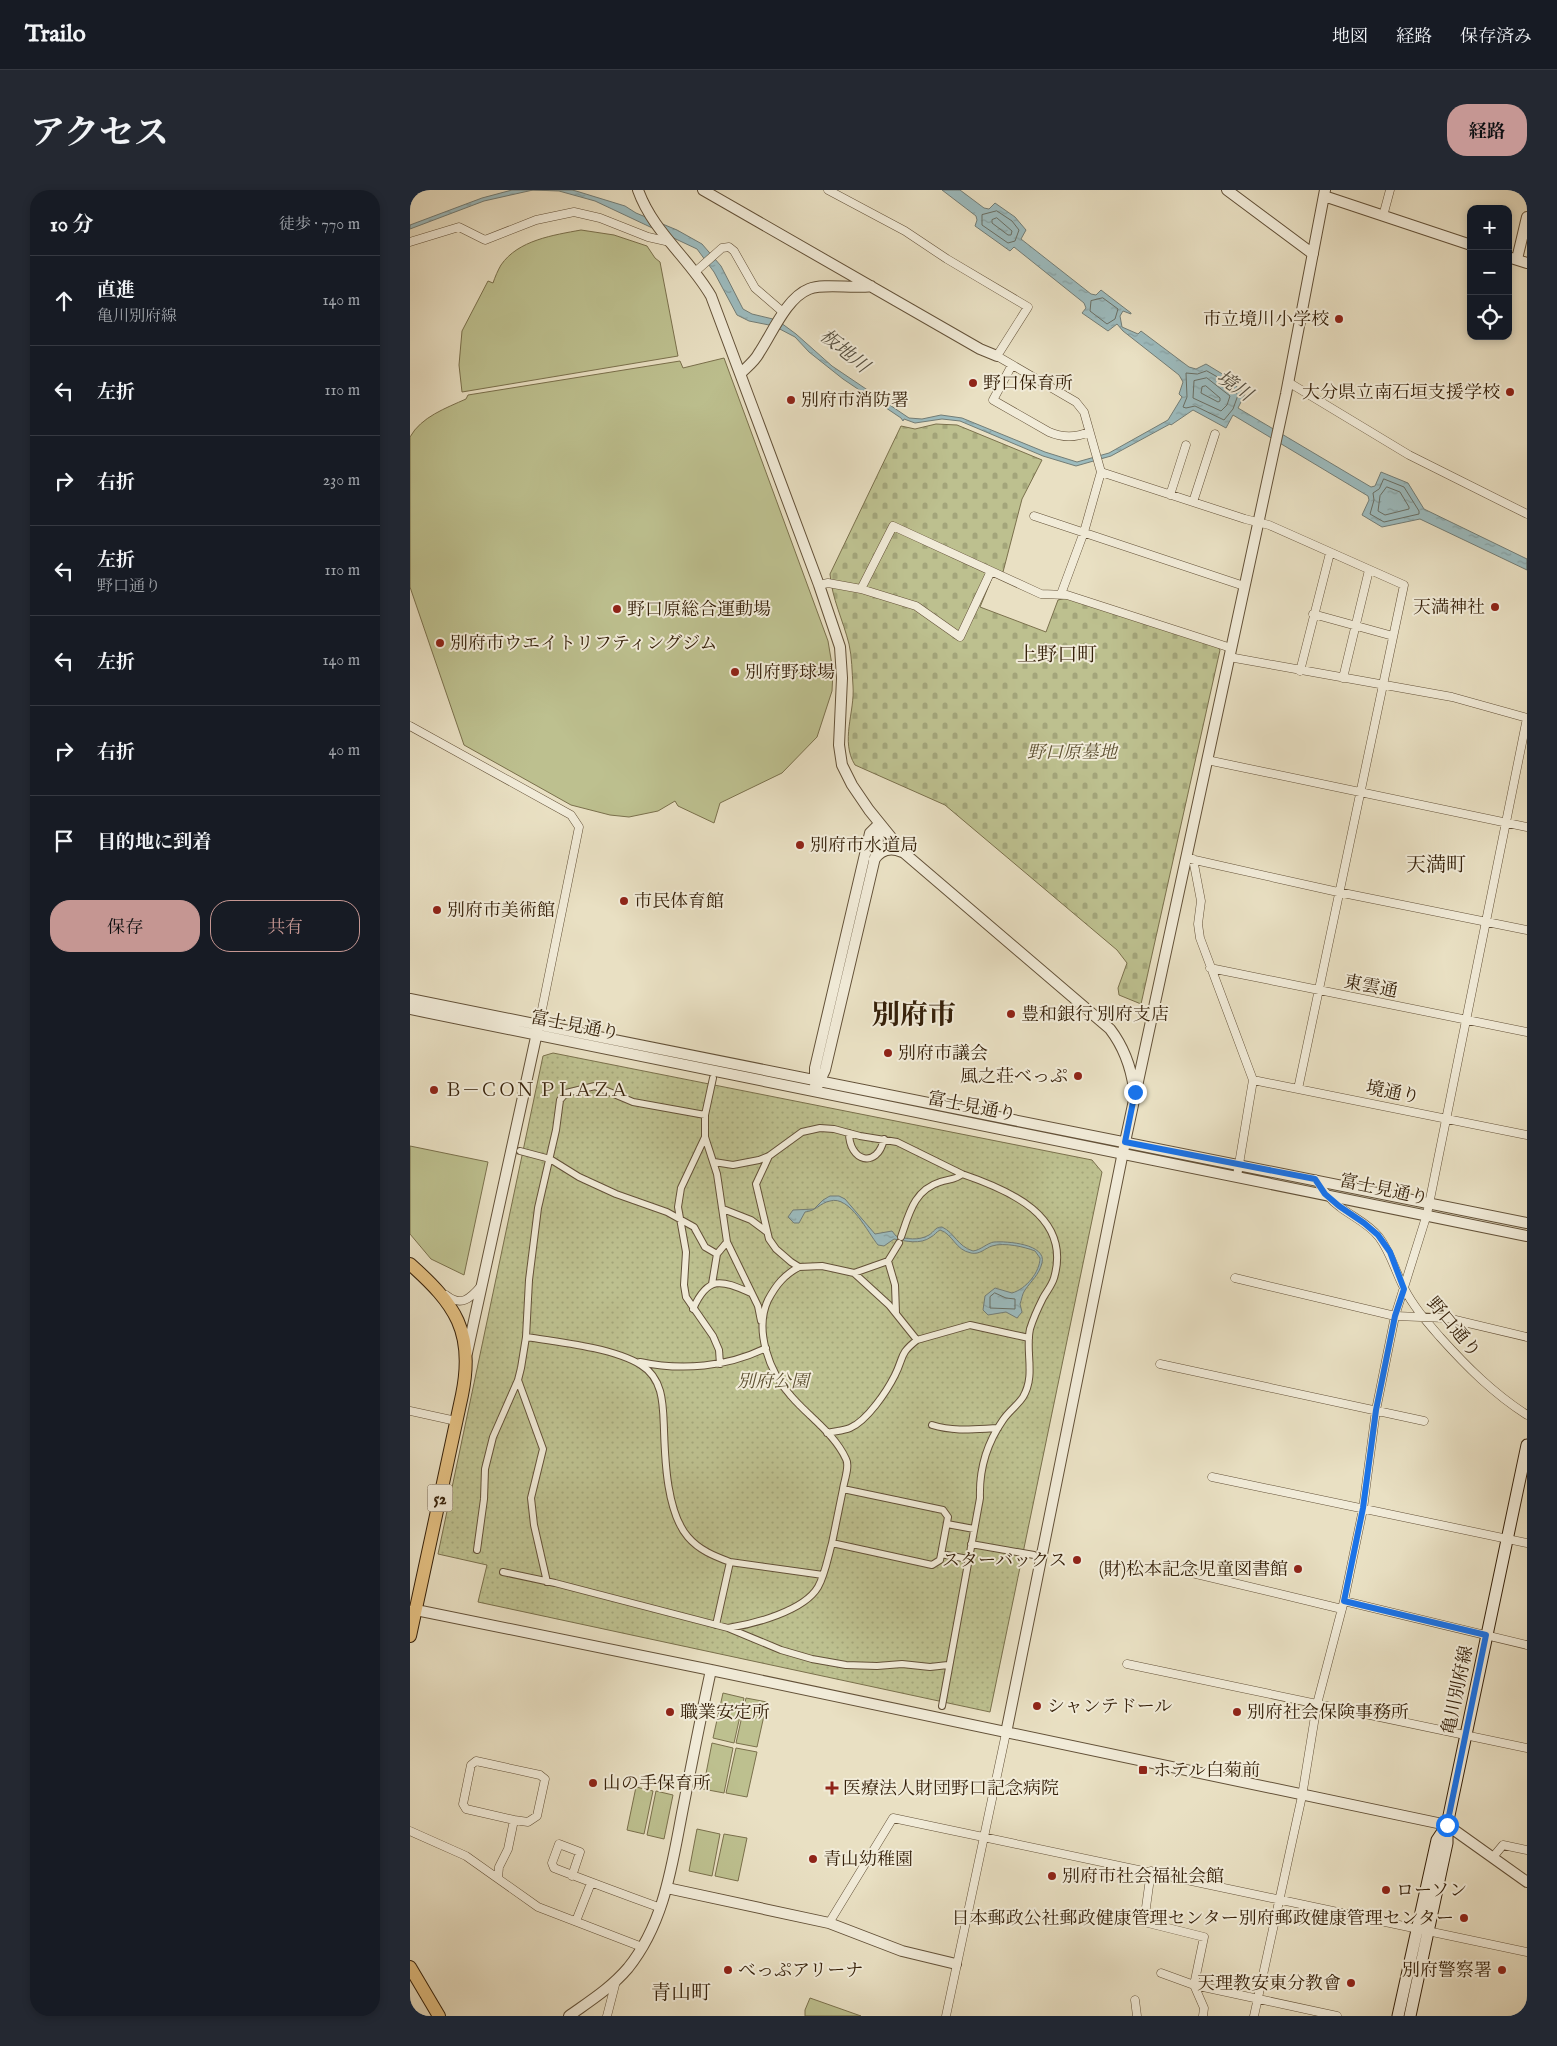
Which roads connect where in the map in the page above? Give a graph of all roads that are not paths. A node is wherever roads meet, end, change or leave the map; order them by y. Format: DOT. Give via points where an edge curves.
graph roads {
  1 [pos="703,190"];
  2 [pos="828,190"];
  3 [pos="1227,190"];
  4 [pos="1390,190"];
  5 [pos="1325,193"];
  6 [pos="640,194"];
  7 [pos="1383,216"];
  8 [pos="1527,217"];
  9 [pos="410,242"];
  10 [pos="670,242"];
  11 [pos="1467,244"];
  12 [pos="1313,254"];
  13 [pos="1512,258"];
  14 [pos="1527,263"];
  15 [pos="698,269"];
  16 [pos="871,286"];
  17 [pos="782,316"];
  18 [pos="997,356"];
  19 [pos="1012,365"];
  20 [pos="741,373"];
  21 [pos="1288,382"];
  22 [pos="1089,432"];
  23 [pos="1215,434"];
  24 [pos="1186,445"];
  25 [pos="1100,470"];
  26 [pos="1170,495"];
  27 [pos="1193,502"];
  28 [pos="1527,514"];
  29 [pos="1034,516"];
  30 [pos="1258,522"];
  31 [pos="1084,532"];
  32 [pos="1330,553"];
  33 [pos="1369,570"];
  34 [pos="991,571"];
  35 [pos="819,585"];
  36 [pos="1244,586"];
  37 [pos="861,588"];
  38 [pos="1061,594"];
  39 [pos="1313,614"];
  40 [pos="1356,626"];
  41 [pos="1393,636"];
  42 [pos="1230,653"];
  43 [pos="1300,671"];
  44 [pos="1343,678"];
  45 [pos="1382,684"];
  46 [pos="1527,718"];
  47 [pos="410,726"];
  48 [pos="1207,760"];
  49 [pos="1359,792"];
  50 [pos="1507,822"];
  51 [pos="879,824"];
  52 [pos="1527,827"];
  53 [pos="903,852"];
  54 [pos="1190,859"];
  55 [pos="874,860"];
  56 [pos="1338,892"];
  57 [pos="1486,922"];
  58 [pos="1527,930"];
  59 [pos="1210,968"];
  60 [pos="1318,991"];
  61 [pos="410,999"];
  62 [pos="410,1009"];
  63 [pos="1466,1019"];
  64 [pos="538,1029"];
  65 [pos="1527,1032"];
  66 [pos="713,1078"];
  67 [pos="817,1080"];
  68 [pos="1253,1080"];
  69 [pos="1298,1089"];
  70 [pos="815,1090"];
  71 [pos="1135,1097"];
  72 [pos="705,1115"];
  73 [pos="1446,1118"];
  74 [pos="849,1133"];
  75 [pos="1527,1135"];
  76 [pos="704,1137"];
  77 [pos="884,1139"];
  78 [pos="1125,1142"];
  79 [pos="520,1151"];
  80 [pos="1123,1153"];
  81 [pos="769,1156"];
  82 [pos="550,1159"];
  83 [pos="714,1162"];
  84 [pos="1239,1165"];
  85 [pos="962,1174"];
  86 [pos="1237,1176"];
  87 [pos="1315,1179"];
  88 [pos="1325,1194"];
  89 [pos="1429,1202"];
  90 [pos="723,1209"];
  91 [pos="1427,1214"];
  92 [pos="681,1220"];
  93 [pos="1527,1223"];
  94 [pos="767,1232"];
  95 [pos="1527,1236"];
  96 [pos="727,1242"];
  97 [pos="717,1254"];
  98 [pos="888,1260"];
  99 [pos="410,1264"];
  100 [pos="799,1268"];
  101 [pos="854,1272"];
  102 [pos="1235,1278"];
  103 [pos="483,1283"];
  104 [pos="712,1284"];
  105 [pos="1404,1289"];
  106 [pos="438,1290"];
  107 [pos="751,1293"];
  108 [pos="693,1309"];
  109 [pos="896,1313"];
  110 [pos="1395,1316"];
  111 [pos="1423,1317"];
  112 [pos="761,1324"];
  113 [pos="526,1337"];
  114 [pos="1527,1337"];
  115 [pos="1029,1338"];
  116 [pos="917,1340"];
  117 [pos="766,1348"];
  118 [pos="466,1359"];
  119 [pos="632,1360"];
  120 [pos="720,1364"];
  121 [pos="1160,1364"];
  122 [pos="518,1380"];
  123 [pos="1376,1410"];
  124 [pos="410,1411"];
  125 [pos="1527,1416"];
  126 [pos="1424,1421"];
  127 [pos="456,1422"];
  128 [pos="932,1424"];
  129 [pos="998,1428"];
  130 [pos="827,1433"];
  131 [pos="1527,1445"];
  132 [pos="1212,1477"];
  133 [pos="843,1489"];
  134 [pos="1363,1508"];
  135 [pos="947,1524"];
  136 [pos="974,1529"];
  137 [pos="1506,1539"];
  138 [pos="832,1543"];
  139 [pos="1527,1543"];
  140 [pos="971,1544"];
  141 [pos="477,1550"];
  142 [pos="941,1554"];
  143 [pos="1034,1555"];
  144 [pos="968,1559"];
  145 [pos="730,1562"];
  146 [pos="503,1572"];
  147 [pos="1192,1573"];
  148 [pos="823,1574"];
  149 [pos="547,1582"];
  150 [pos="1343,1605"];
  151 [pos="413,1611"];
  152 [pos="716,1625"];
  153 [pos="728,1628"];
  154 [pos="1486,1635"];
  155 [pos="410,1636"];
  156 [pos="1527,1645"];
  157 [pos="1127,1664"];
  158 [pos="948,1665"];
  159 [pos="711,1670"];
  160 [pos="1317,1704"];
  161 [pos="942,1706"];
  162 [pos="1006,1733"];
  163 [pos="1466,1735"];
  164 [pos="1527,1748"];
  165 [pos="1302,1796"];
  166 [pos="514,1820"];
  167 [pos="1447,1825"];
  168 [pos="410,1831"];
  169 [pos="983,1838"];
  170 [pos="1527,1850"];
  171 [pos="1492,1857"];
  172 [pos="1151,1872"];
  173 [pos="572,1876"];
  174 [pos="498,1878"];
  175 [pos="1527,1882"];
  176 [pos="591,1883"];
  177 [pos="667,1888"];
  178 [pos="1280,1901"];
  179 [pos="661,1908"];
  180 [pos="576,1921"];
  181 [pos="829,1923"];
  182 [pos="1423,1930"];
  183 [pos="642,1947"];
  184 [pos="1527,1952"];
  185 [pos="956,1964"];
  186 [pos="410,1967"];
  187 [pos="1161,1973"];
  188 [pos="616,1981"];
  189 [pos="1194,1984"];
  190 [pos="1258,1999"];
  191 [pos="1135,2000"];
  192 [pos="439,2016"];
  193 [pos="569,2016"];
  194 [pos="607,2016"];
  195 [pos="946,2016"];
  196 [pos="1137,2016"];
  197 [pos="1203,2016"];
  198 [pos="1254,2016"];
  199 [pos="1336,2016"];
  200 [pos="1398,2016"];
  201 [pos="1410,2016"];
  1 -- 16 [label="street"];
  2 -- 18 [label="street" via="905,230 1028,307"];
  3 -- 12 [label="street"];
  4 -- 7 [label="street"];
  5 -- 7 [label="street"];
  5 -- 12 [label="street"];
  6 -- 10 [label="street" via="655,223"];
  7 -- 11 [label="street"];
  8 -- 13 [label="street"];
  9 -- 10 [label="street" via="459,228 485,240 536,220 574,212"];
  10 -- 15 [label="street"];
  12 -- 21 [label="street"];
  13 -- 14 [label="street"];
  15 -- 17 [label="street" via="726,246 732,249 755,288"];
  15 -- 20 [label="street"];
  16 -- 17 [label="street" via="809,289 794,299"];
  16 -- 18 [label="street"];
  17 -- 20 [label="street" via="758,355"];
  18 -- 19 [label="street"];
  19 -- 22 [label="street" via="1076,402 1084,412"];
  19 -- 22 [label="street" via="993,400 1058,436"];
  20 -- 35 [label="street"];
  21 -- 28 [label="street" via="1409,455"];
  21 -- 30 [label="street"];
  22 -- 25 [label="street"];
  23 -- 27 [label="street"];
  24 -- 26 [label="street"];
  25 -- 26 [label="street"];
  25 -- 31 [label="street"];
  26 -- 27 [label="street"];
  27 -- 30 [label="street"];
  29 -- 31 [label="street"];
  30 -- 32 [label="street"];
  30 -- 36 [label="street"];
  31 -- 36 [label="street"];
  31 -- 38 [label="street"];
  32 -- 33 [label="street"];
  32 -- 39 [label="street"];
  33 -- 40 [label="street"];
  33 -- 41 [label="street" via="1404,585"];
  34 -- 37 [label="street" via="893,526"];
  34 -- 37 [label="street" via="960,636 916,606"];
  34 -- 38 [label="street" via="1041,594"];
  35 -- 37 [label="street" via="828,583"];
  35 -- 51 [label="street" via="841,654 839,745 842,765"];
  36 -- 42 [label="street"];
  38 -- 42 [label="street"];
  39 -- 40 [label="street"];
  39 -- 43 [label="street"];
  40 -- 41 [label="street"];
  40 -- 44 [label="street"];
  41 -- 45 [label="street"];
  42 -- 43 [label="street"];
  42 -- 48 [label="street"];
  43 -- 44 [label="street"];
  44 -- 45 [label="street"];
  45 -- 46 [label="street" via="1452,697"];
  45 -- 49 [label="street"];
  46 -- 50 [label="street"];
  47 -- 64 [label="street" via="570,816 580,827"];
  48 -- 49 [label="street"];
  48 -- 54 [label="street"];
  49 -- 50 [label="street"];
  49 -- 56 [label="street"];
  50 -- 52 [label="street"];
  50 -- 57 [label="street"];
  51 -- 53 [label="street"];
  51 -- 55 [label="street"];
  51 -- 67 [label="street" via="870,833 815,1068"];
  53 -- 55 [label="street" via="890,849"];
  53 -- 71 [label="street" via="1110,1029 1130,1067"];
  54 -- 56 [label="street"];
  54 -- 59 [label="street" via="1201,901 1200,938"];
  54 -- 71 [label="street"];
  55 -- 67 [label="street"];
  56 -- 57 [label="street"];
  56 -- 60 [label="street"];
  57 -- 58 [label="street"];
  57 -- 63 [label="street"];
  59 -- 60 [label="street, 東雲通"];
  59 -- 68 [label="street"];
  60 -- 63 [label="street, 東雲通"];
  60 -- 69 [label="street"];
  61 -- 64 [label="street"];
  62 -- 64 [label="street, 富士見通り"];
  63 -- 65 [label="street, 東雲通"];
  63 -- 73 [label="street"];
  64 -- 67 [label="street"];
  64 -- 70 [label="street, 富士見通り"];
  64 -- 103 [label="street"];
  66 -- 72 [label="street"];
  67 -- 70 [label="street"];
  67 -- 78 [label="street"];
  68 -- 69 [label="street, 境通り"];
  68 -- 84 [label="street"];
  69 -- 73 [label="street, 境通り"];
  70 -- 80 [label="street, 富士見通り"];
  71 -- 78 [label="street"];
  72 -- 76 [label="street"];
  72 -- 82 [label="street" via="633,1102 600,1087 588,1086 566,1093 560,1100"];
  73 -- 75 [label="street, 境通り"];
  73 -- 89 [label="street"];
  74 -- 77 [label="street"];
  74 -- 77 [label="street" via="853,1152 864,1158 878,1154"];
  74 -- 81 [label="street" via="820,1128 802,1132"];
  76 -- 83 [label="street"];
  76 -- 92 [label="street" via="679,1193"];
  77 -- 85 [label="street" via="897,1142"];
  78 -- 80 [label="street"];
  78 -- 84 [label="street"];
  79 -- 82 [label="street"];
  80 -- 86 [label="street, 富士見通り"];
  80 -- 162 [label="street"];
  81 -- 83 [label="street" via="746,1164"];
  81 -- 94 [label="street" via="756,1184"];
  82 -- 92 [label="street" via="578,1177"];
  82 -- 113 [label="street" via="538,1208"];
  83 -- 90 [label="street"];
  84 -- 86 [label="street"];
  84 -- 87 [label="street"];
  85 -- 98 [label="street" via="934,1184 920,1194"];
  85 -- 115 [label="street" via="1028,1203 1039,1213 1056,1244 1056,1270 1052,1285 1032,1323"];
  86 -- 88 [label="street, 富士見通り"];
  87 -- 88 [label="street, 野口通り"];
  87 -- 89 [label="street"];
  88 -- 91 [label="street, 富士見通り"];
  88 -- 105 [label="street, 野口通り" via="1378,1235 1390,1252"];
  89 -- 91 [label="street"];
  89 -- 93 [label="street"];
  90 -- 94 [label="street" via="752,1220"];
  90 -- 96 [label="street"];
  91 -- 95 [label="street, 富士見通り"];
  91 -- 105 [label="street"];
  92 -- 97 [label="street" via="694,1227 705,1247"];
  92 -- 108 [label="street" via="686,1252 684,1286"];
  94 -- 100 [label="street" via="776,1249"];
  96 -- 97 [label="street"];
  96 -- 107 [label="street"];
  97 -- 104 [label="street"];
  98 -- 101 [label="street"];
  98 -- 109 [label="street" via="896,1285"];
  99 -- 106 [label="main road, 52"];
  100 -- 101 [label="street" via="822,1266"];
  100 -- 112 [label="street" via="787,1273 774,1289"];
  101 -- 109 [label="street"];
  102 -- 110 [label="street"];
  103 -- 106 [label="street" via="473,1296 460,1301 452,1300"];
  103 -- 118 [label="street"];
  104 -- 107 [label="street" via="728,1283"];
  104 -- 108 [label="street" via="704,1289"];
  105 -- 110 [label="street"];
  105 -- 111 [label="street, 野口通り"];
  106 -- 118 [label="main road, 52" via="457,1316"];
  107 -- 112 [label="street" via="758,1306"];
  108 -- 120 [label="street" via="713,1336"];
  109 -- 116 [label="street"];
  110 -- 111 [label="street"];
  110 -- 123 [label="street"];
  111 -- 114 [label="street" via="1447,1318"];
  111 -- 125 [label="street, 野口通り" via="1470,1371"];
  112 -- 117 [label="street"];
  113 -- 119 [label="street" via="601,1350"];
  113 -- 122 [label="street"];
  115 -- 116 [label="street" via="970,1325"];
  115 -- 129 [label="street" via="1030,1379 1026,1391"];
  116 -- 130 [label="street" via="905,1349 894,1377 865,1418 850,1428"];
  117 -- 120 [label="street" via="745,1358"];
  117 -- 130 [label="street" via="783,1387"];
  118 -- 127 [label="main road, 52"];
  119 -- 120 [label="street" via="670,1366"];
  119 -- 145 [label="street" via="645,1368 661,1390 669,1486 680,1524 687,1536 706,1553"];
  121 -- 123 [label="street"];
  122 -- 141 [label="street" via="493,1437 487,1461"];
  122 -- 149 [label="street" via="543,1448 531,1498"];
  123 -- 126 [label="street"];
  123 -- 134 [label="street"];
  124 -- 127 [label="street"];
  127 -- 151 [label="main road, 52"];
  128 -- 129 [label="street" via="947,1430"];
  129 -- 136 [label="street" via="979,1480 980,1498"];
  130 -- 133 [label="street" via="848,1462"];
  131 -- 137 [label="main road, 亀川別府線"];
  132 -- 134 [label="street"];
  133 -- 135 [label="street" via="944,1510"];
  133 -- 138 [label="street"];
  134 -- 137 [label="street"];
  134 -- 150 [label="street"];
  135 -- 136 [label="street"];
  135 -- 142 [label="street"];
  136 -- 140 [label="street"];
  137 -- 139 [label="street"];
  137 -- 154 [label="main road, 亀川別府線"];
  138 -- 142 [label="street" via="932,1565 940,1560"];
  138 -- 148 [label="street"];
  140 -- 143 [label="street"];
  140 -- 144 [label="street"];
  142 -- 144 [label="street"];
  144 -- 158 [label="street"];
  145 -- 148 [label="street"];
  145 -- 152 [label="street"];
  146 -- 149 [label="street"];
  147 -- 150 [label="street"];
  148 -- 153 [label="street" via="816,1590 806,1600 777,1615"];
  149 -- 152 [label="street"];
  150 -- 154 [label="street"];
  150 -- 160 [label="street"];
  151 -- 155 [label="main road, 52"];
  151 -- 159 [label="street"];
  152 -- 153 [label="street"];
  153 -- 158 [label="street" via="796,1655 846,1666"];
  154 -- 156 [label="street"];
  154 -- 163 [label="main road, 亀川別府線"];
  157 -- 160 [label="street"];
  158 -- 161 [label="street"];
  159 -- 162 [label="street"];
  159 -- 177 [label="street"];
  160 -- 163 [label="street"];
  160 -- 165 [label="street"];
  162 -- 165 [label="street"];
  162 -- 169 [label="street"];
  163 -- 164 [label="street"];
  163 -- 167 [label="main road, 亀川別府線"];
  165 -- 167 [label="street"];
  165 -- 178 [label="street"];
  166 -- 166 [label="street" via="466,1809 462,1804 470,1765 476,1761 545,1778 537,1816 528,1822"];
  166 -- 174 [label="street"];
  167 -- 171 [label="street"];
  167 -- 182 [label="main road, 亀川別府線" via="1448,1843"];
  168 -- 174 [label="street" via="466,1856"];
  169 -- 172 [label="street"];
  169 -- 181 [label="street" via="893,1818"];
  169 -- 185 [label="street"];
  170 -- 171 [label="street" via="1503,1845"];
  171 -- 175 [label="street"];
  172 -- 178 [label="street"];
  172 -- 189 [label="street" via="1144,1922 1204,1937"];
  173 -- 176 [label="street"];
  174 -- 180 [label="street" via="538,1907"];
  176 -- 179 [label="street"];
  176 -- 180 [label="street"];
  177 -- 179 [label="street"];
  177 -- 181 [label="street"];
  178 -- 182 [label="street"];
  178 -- 190 [label="street"];
  179 -- 183 [label="street"];
  180 -- 183 [label="street"];
  181 -- 185 [label="street" via="902,1951"];
  182 -- 184 [label="street"];
  182 -- 200 [label="main road, 亀川別府線"];
  182 -- 201 [label="main road, 亀川別府線"];
  183 -- 188 [label="street"];
  185 -- 195 [label="street"];
  186 -- 192 [label="main road"];
  187 -- 189 [label="street"];
  188 -- 193 [label="street"];
  188 -- 194 [label="street"];
  189 -- 190 [label="street"];
  189 -- 197 [label="street" via="1204,2008"];
  190 -- 198 [label="street"];
  190 -- 199 [label="street"];
  191 -- 196 [label="street"];
}
